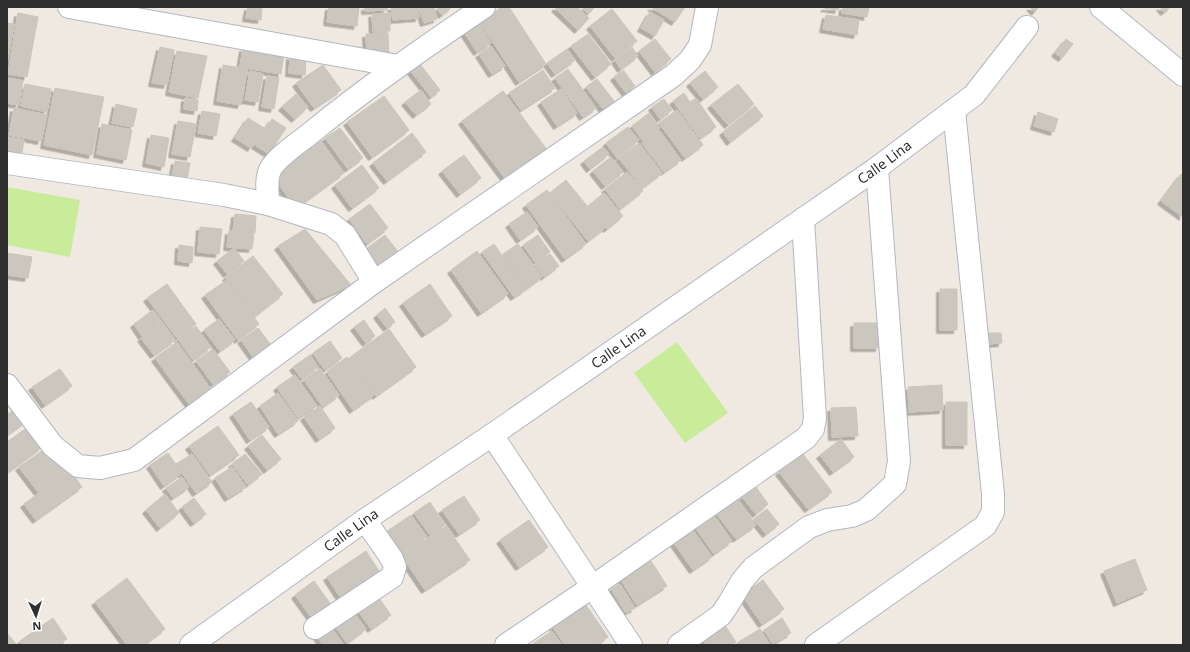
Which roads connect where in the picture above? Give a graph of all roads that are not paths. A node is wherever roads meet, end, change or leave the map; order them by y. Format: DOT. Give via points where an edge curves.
graph roads {
  1 [pos="69,7"];
  2 [pos="484,7"];
  3 [pos="707,7"];
  4 [pos="1101,7"];
  5 [pos="1026,27"];
  6 [pos="398,66"];
  7 [pos="1183,75"];
  8 [pos="954,110"];
  9 [pos="7,163"];
  10 [pos="877,168"];
  11 [pos="268,204"];
  12 [pos="803,219"];
  13 [pos="374,282"];
  14 [pos="7,385"];
  15 [pos="492,435"];
  16 [pos="365,520"];
  17 [pos="592,587"];
  18 [pos="315,628"];
  19 [pos="191,645"];
  20 [pos="506,645"];
  21 [pos="631,645"];
  22 [pos="679,645"];
  23 [pos="816,645"];
  1 -- 6 [label="street"];
  2 -- 6 [label="street"];
  3 -- 13 [label="street" via="700,45 690,60 674,75"];
  4 -- 7 [label="street"];
  5 -- 8 [label="street, Calle Lina" via="974,95"];
  6 -- 11 [label="street" via="281,156 271,168"];
  8 -- 10 [label="street, Calle Lina"];
  8 -- 23 [label="street" via="993,512 985,526"];
  9 -- 11 [label="street" via="224,195"];
  10 -- 12 [label="street, Calle Lina"];
  10 -- 22 [label="street" via="899,462 895,484 866,510 809,527 753,568 721,615"];
  11 -- 13 [label="street" via="331,224 345,235"];
  12 -- 15 [label="street, Calle Lina"];
  12 -- 17 [label="street" via="815,418 813,429 806,438"];
  13 -- 14 [label="street" via="134,460 100,468 78,466 53,446"];
  15 -- 16 [label="street, Calle Lina"];
  15 -- 17 [label="street"];
  16 -- 18 [label="street" via="392,559 395,567 392,577"];
  16 -- 19 [label="street, Calle Lina"];
  17 -- 20 [label="street"];
  17 -- 21 [label="street"];
}
